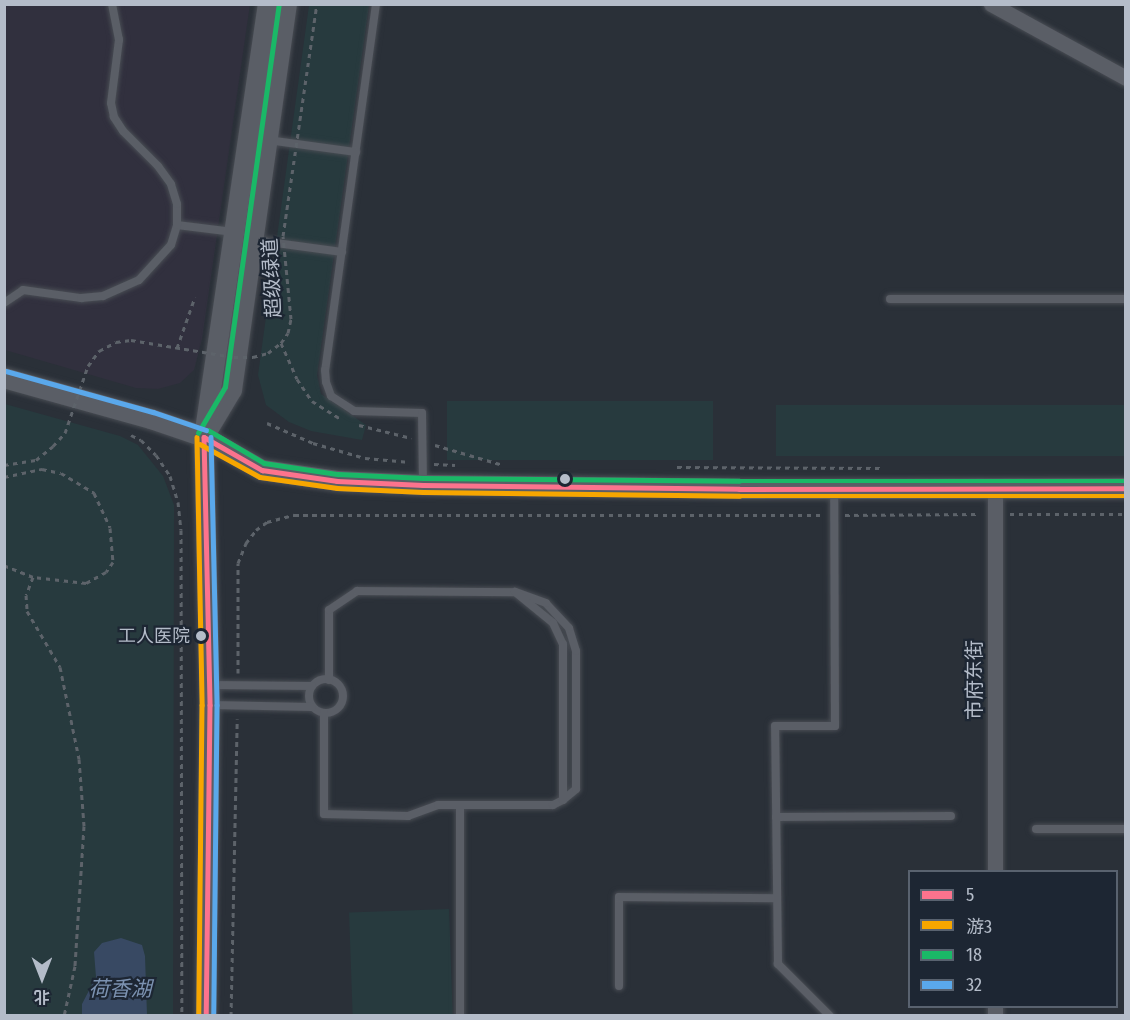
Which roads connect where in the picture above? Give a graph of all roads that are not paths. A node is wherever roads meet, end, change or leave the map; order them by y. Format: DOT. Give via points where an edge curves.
graph roads {
  1 [pos="112,4"];
  2 [pos="268,4"];
  3 [pos="287,4"];
  4 [pos="376,4"];
  5 [pos="991,4"];
  6 [pos="1125,78"];
  7 [pos="268,140"];
  8 [pos="356,152"];
  9 [pos="177,225"];
  10 [pos="244,236"];
  11 [pos="342,252"];
  12 [pos="890,299"];
  13 [pos="1125,299"];
  14 [pos="4,303"];
  15 [pos="4,378"];
  16 [pos="204,437"];
  17 [pos="423,486"];
  18 [pos="1125,488"];
  19 [pos="834,489"];
  20 [pos="995,489"];
  21 [pos="515,592"];
  22 [pos="329,680"];
  23 [pos="210,685"];
  24 [pos="312,686"];
  25 [pos="210,705"];
  26 [pos="312,706"];
  27 [pos="324,713"];
  28 [pos="563,800"];
  29 [pos="459,805"];
  30 [pos="951,816"];
  31 [pos="777,817"];
  32 [pos="1036,829"];
  33 [pos="1125,829"];
  34 [pos="995,870"];
  35 [pos="777,898"];
  36 [pos="619,986"];
  37 [pos="207,1016"];
  38 [pos="460,1016"];
  39 [pos="830,1016"];
  1 -- 9 [label="lane" via="119,40 111,103 114,117 171,184 177,204"];
  2 -- 10 [label="street"];
  3 -- 7 [label="street"];
  4 -- 8 [label="lane"];
  5 -- 6 [label="street"];
  7 -- 8 [label="lane"];
  7 -- 10 [label="street"];
  8 -- 11 [label="lane"];
  9 -- 10 [label="lane"];
  9 -- 14 [label="lane" via="171,245 139,280 102,296 81,298 23,290"];
  10 -- 11 [label="lane"];
  10 -- 16 [label="street" via="232,390"];
  11 -- 17 [label="lane" via="325,369 328,389 331,396 354,411 422,413"];
  12 -- 13 [label="lane"];
  15 -- 16 [label="street"];
  16 -- 17 [label="street" via="262,470 336,482"];
  16 -- 23 [label="street"];
  17 -- 19 [label="street"];
  18 -- 20 [label="street"];
  19 -- 20 [label="street"];
  19 -- 31 [label="lane" via="835,726 775,726"];
  20 -- 34 [label="street, 市府东街"];
  21 -- 22 [label="lane" via="357,591 329,609"];
  21 -- 28 [label="lane" via="553,623 563,644"];
  21 -- 28 [label="lane" via="546,603 569,628 576,651 576,789"];
  22 -- 24 [label="lane"];
  22 -- 27 [label="lane" via="339,685 342,702 335,711"];
  23 -- 24 [label="lane"];
  23 -- 25 [label="street"];
  24 -- 26 [label="lane" via="308,696"];
  25 -- 26 [label="lane"];
  25 -- 37 [label="street"];
  26 -- 27 [label="lane"];
  27 -- 29 [label="lane" via="324,814 408,816 438,805"];
  28 -- 29 [label="lane" via="553,805"];
  29 -- 38 [label="lane"];
  30 -- 31 [label="lane"];
  31 -- 35 [label="lane"];
  32 -- 33 [label="lane"];
  35 -- 36 [label="lane" via="620,897"];
  35 -- 39 [label="lane" via="778,964"];
}
